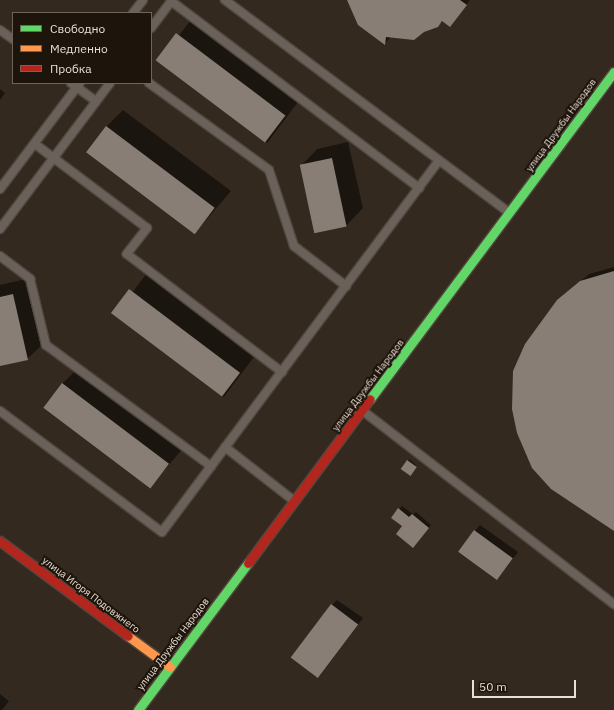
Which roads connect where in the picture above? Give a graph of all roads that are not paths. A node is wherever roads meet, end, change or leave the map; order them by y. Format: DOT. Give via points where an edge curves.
graph roads {
  1 [pos="143,0"];
  2 [pos="225,0"];
  3 [pos="134,12"];
  4 [pos="152,27"];
  5 [pos="0,30"];
  6 [pos="12,38"];
  7 [pos="614,72"];
  8 [pos="76,84"];
  9 [pos="109,84"];
  10 [pos="150,84"];
  11 [pos="96,101"];
  12 [pos="35,144"];
  13 [pos="54,158"];
  14 [pos="439,161"];
  15 [pos="419,188"];
  16 [pos="0,189"];
  17 [pos="510,214"];
  18 [pos="0,229"];
  19 [pos="0,256"];
  20 [pos="346,286"];
  21 [pos="282,372"];
  22 [pos="362,410"];
  23 [pos="0,411"];
  24 [pos="225,447"];
  25 [pos="211,466"];
  26 [pos="294,501"];
  27 [pos="0,541"];
  28 [pos="614,604"];
  29 [pos="170,667"];
  30 [pos="138,710"];
  1 -- 3 [label="lane"];
  2 -- 14 [label="lane"];
  4 -- 15 [label="lane" via="171,1"];
  5 -- 6 [label="lane"];
  7 -- 17 [label="street, улица Дружбы Народов"];
  8 -- 11 [label="lane"];
  8 -- 12 [label="lane"];
  9 -- 11 [label="lane"];
  10 -- 20 [label="lane" via="269,170 294,246"];
  11 -- 13 [label="lane"];
  12 -- 13 [label="lane"];
  12 -- 16 [label="lane"];
  13 -- 18 [label="lane"];
  13 -- 21 [label="lane" via="146,228 127,254"];
  14 -- 15 [label="lane"];
  14 -- 17 [label="lane"];
  15 -- 20 [label="lane"];
  17 -- 22 [label="street, улица Дружбы Народов"];
  19 -- 25 [label="lane" via="30,279 46,345"];
  20 -- 21 [label="lane"];
  21 -- 24 [label="lane"];
  22 -- 26 [label="street, улица Дружбы Народов"];
  22 -- 28 [label="lane"];
  23 -- 25 [label="lane" via="162,532"];
  24 -- 25 [label="lane"];
  24 -- 26 [label="lane"];
  26 -- 29 [label="street, улица Дружбы Народов"];
  27 -- 29 [label="street, улица Игоря Подовжнего"];
  29 -- 30 [label="street, улица Дружбы Народов"];
}
